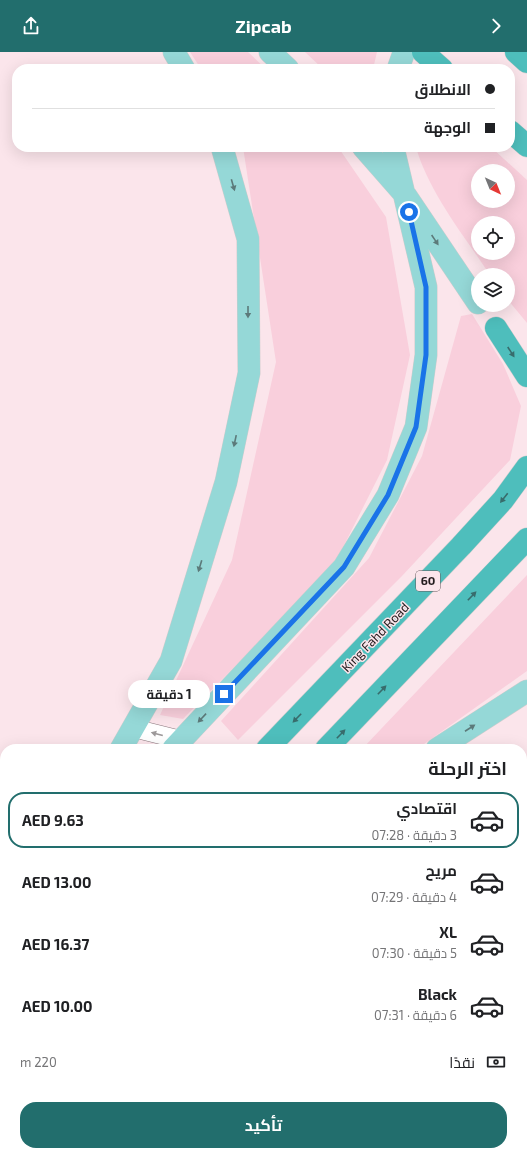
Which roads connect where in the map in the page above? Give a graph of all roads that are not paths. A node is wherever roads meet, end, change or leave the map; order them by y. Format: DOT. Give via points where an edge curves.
graph roads {
  1 [pos="174,52"];
  2 [pos="270,52"];
  3 [pos="404,52"];
  4 [pos="423,52"];
  5 [pos="516,52"];
  6 [pos="527,62"];
  7 [pos="181,64"];
  8 [pos="283,64"];
  9 [pos="400,64"];
  10 [pos="436,64"];
  11 [pos="515,135"];
  12 [pos="527,146"];
  13 [pos="223,152"];
  14 [pos="368,152"];
  15 [pos="394,152"];
  16 [pos="406,196"];
  17 [pos="471,292"];
  18 [pos="485,312"];
  19 [pos="496,328"];
  20 [pos="527,376"];
  21 [pos="527,467"];
  22 [pos="527,539"];
  23 [pos="527,691"];
  24 [pos="132,728"];
  25 [pos="124,744"];
  26 [pos="174,744"];
  27 [pos="178,744"];
  28 [pos="272,744"];
  29 [pos="331,744"];
  30 [pos="445,744"];
  1 -- 7 [label="main road"];
  2 -- 8 [label="main road"];
  3 -- 9 [label="main road"];
  4 -- 10 [label="highway"];
  5 -- 6 [label="highway"];
  11 -- 12 [label="highway"];
  13 -- 24 [label="main road, one-way" via="248,239 249,373 226,482 171,661"];
  14 -- 16 [label="main road"];
  15 -- 16 [label="main road"];
  16 -- 17 [label="main road, one-way"];
  16 -- 27 [label="main road, one-way" via="426,287 426,355 416,427 411,441 388,495 344,567"];
  18 -- 19 [label="main road"];
  19 -- 20 [label="highway, one-way"];
  21 -- 28 [label="highway, King Fahd Road / 60, one-way" via="482,523"];
  29 -- 22 [label="highway, one-way"];
  30 -- 23 [label="main road, one-way"];
  24 -- 25 [label="main road"];
  26 -- 24 [label="street, one-way"];
}
